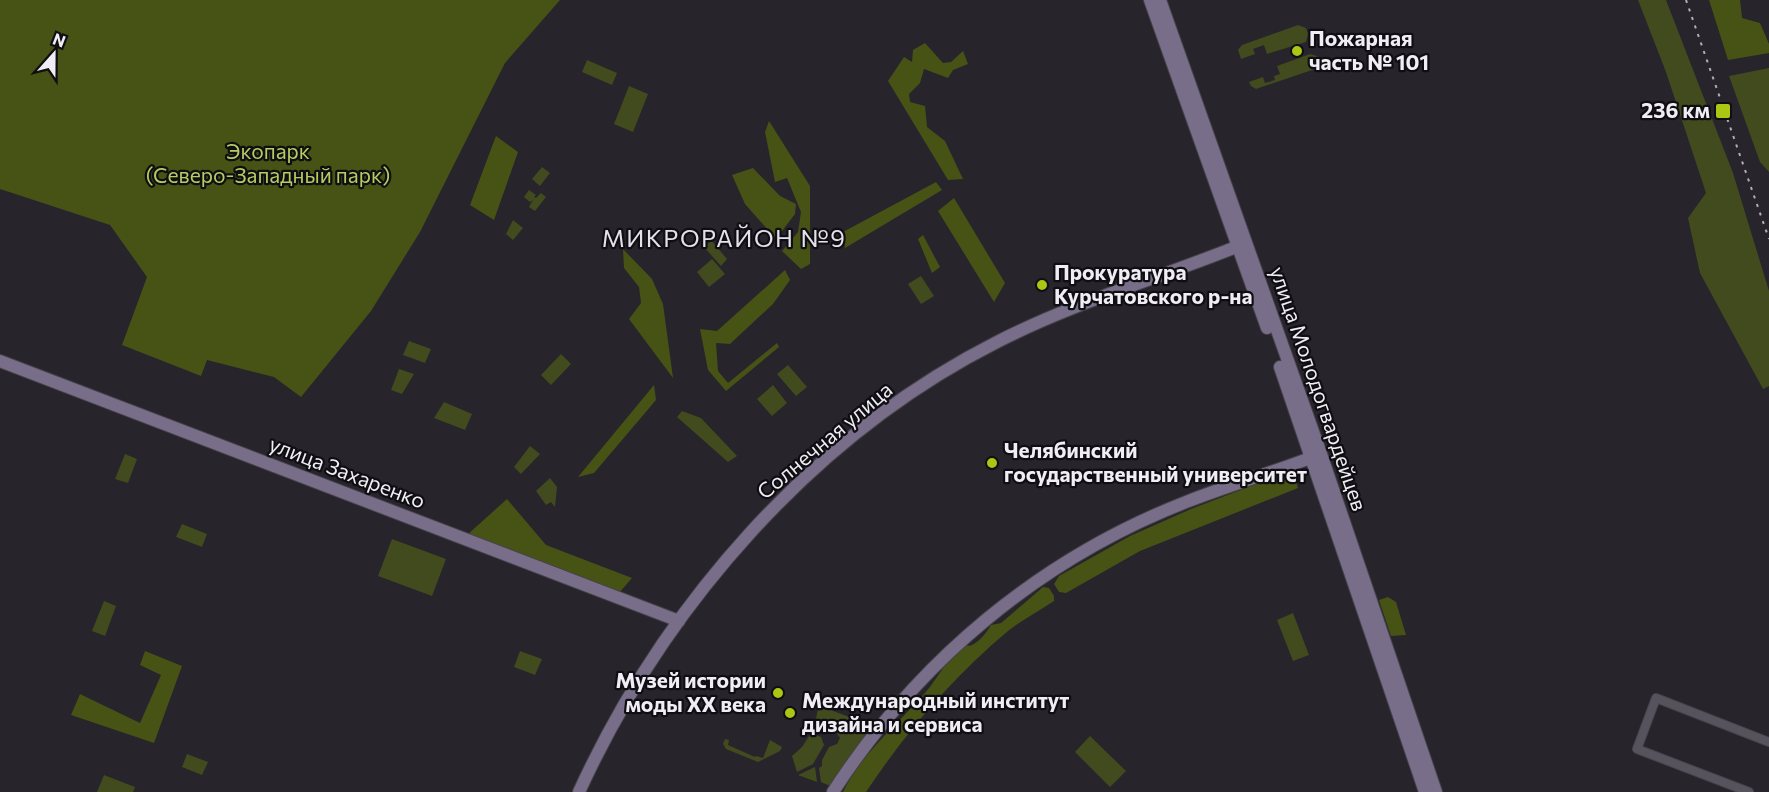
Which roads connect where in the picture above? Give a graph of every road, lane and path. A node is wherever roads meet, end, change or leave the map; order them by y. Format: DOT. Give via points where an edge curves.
graph roads {
  1 [pos="1150,0"];
  2 [pos="1160,0"];
  3 [pos="1177,62"];
  4 [pos="1242,245"];
  5 [pos="0,361"];
  6 [pos="1316,456"];
  7 [pos="680,621"];
  8 [pos="1407,722"];
  9 [pos="1769,742"];
  10 [pos="579,792"];
  11 [pos="833,792"];
  12 [pos="1425,792"];
  13 [pos="1436,792"];
  14 [pos="1749,792"];
  1 -- 3 [label="street, улица Молодогвардейцев"];
  2 -- 3 [label="street, улица Молодогвардейцев"];
  3 -- 4 [label="street, улица Молодогвардейцев"];
  4 -- 6 [label="street, улица Молодогвардейцев"];
  4 -- 7 [label="street, Солнечная улица" via="1036,323 996,342 886,410 774,506 724,562"];
  5 -- 7 [label="street, улица Захаренко"];
  6 -- 8 [label="street, улица Молодогвардейцев"];
  6 -- 11 [label="street" via="1185,502 1090,547 1044,576 996,610 937,664 876,732"];
  7 -- 10 [label="street, Солнечная улица" via="612,726"];
  8 -- 12 [label="street, улица Молодогвардейцев"];
  8 -- 13 [label="street, улица Молодогвардейцев"];
  9 -- 14 [label="street" via="1656,698 1637,749"];
}
